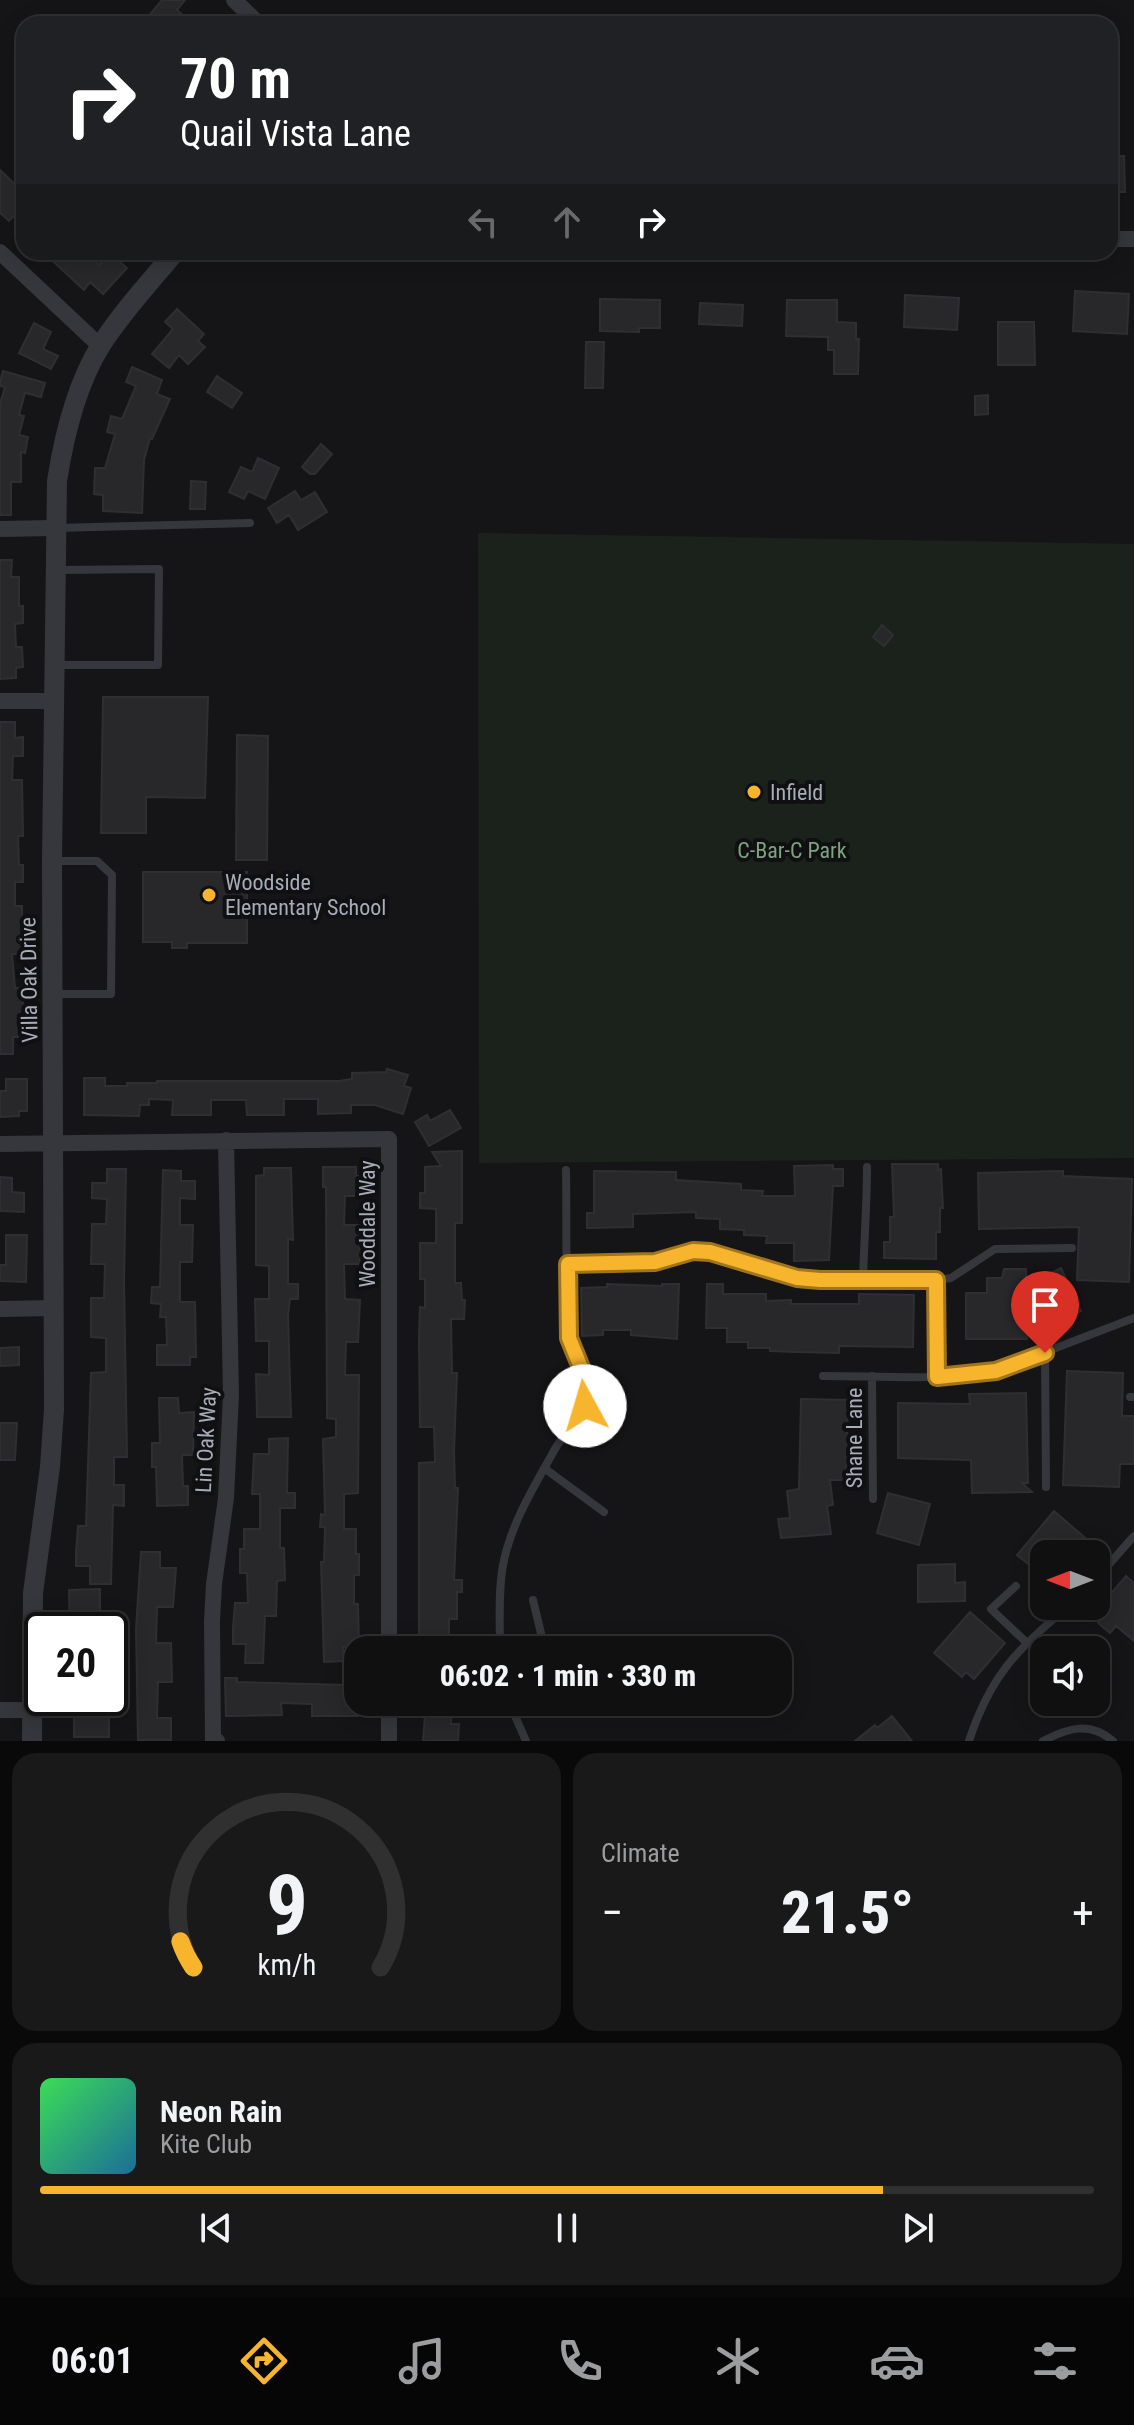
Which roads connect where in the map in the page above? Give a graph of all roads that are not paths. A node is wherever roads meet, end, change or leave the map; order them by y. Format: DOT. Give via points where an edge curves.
graph roads {
  1 [pos="234,0"];
  2 [pos="251,16"];
  3 [pos="0,252"];
  4 [pos="169,260"];
  5 [pos="100,346"];
  6 [pos="250,523"];
  7 [pos="55,528"];
  8 [pos="0,529"];
  9 [pos="55,570"];
  10 [pos="55,665"];
  11 [pos="0,701"];
  12 [pos="55,701"];
  13 [pos="52,861"];
  14 [pos="54,994"];
  15 [pos="226,1140"];
  16 [pos="0,1144"];
  17 [pos="54,1144"];
  18 [pos="867,1167"];
  19 [pos="566,1170"];
  20 [pos="1072,1248"];
  21 [pos="568,1264"];
  22 [pos="863,1280"];
  23 [pos="936,1280"];
  24 [pos="54,1308"];
  25 [pos="0,1309"];
  26 [pos="1134,1318"];
  27 [pos="1045,1353"];
  28 [pos="823,1376"];
  29 [pos="872,1376"];
  30 [pos="937,1377"];
  31 [pos="544,1468"];
  32 [pos="1046,1487"];
  33 [pos="873,1499"];
  34 [pos="604,1512"];
  35 [pos="1133,1540"];
  36 [pos="1110,1564"];
  37 [pos="1016,1586"];
  38 [pos="533,1600"];
  39 [pos="33,1612"];
  40 [pos="1052,1620"];
  41 [pos="389,1636"];
  42 [pos="500,1636"];
  43 [pos="542,1636"];
  44 [pos="1026,1642"];
  45 [pos="0,1710"];
  46 [pos="24,1710"];
  47 [pos="32,1716"];
  48 [pos="389,1716"];
  49 [pos="515,1716"];
  50 [pos="32,1741"];
  51 [pos="215,1741"];
  52 [pos="389,1741"];
  53 [pos="526,1741"];
  54 [pos="969,1741"];
  55 [pos="1043,1741"];
  56 [pos="1113,1741"];
  1 -- 2 [label="street"];
  3 -- 5 [label="street"];
  4 -- 5 [label="street, Villa Oak Drive"];
  5 -- 7 [label="street, Villa Oak Drive" via="63,441"];
  6 -- 7 [label="lane"];
  7 -- 8 [label="street"];
  7 -- 9 [label="street, Villa Oak Drive"];
  9 -- 10 [label="street, Villa Oak Drive"];
  9 -- 10 [label="lane" via="159,569 158,665"];
  10 -- 12 [label="street, Villa Oak Drive"];
  11 -- 12 [label="street"];
  12 -- 13 [label="street, Villa Oak Drive"];
  13 -- 14 [label="street, Villa Oak Drive"];
  13 -- 14 [label="lane" via="97,861 112,875 111,994"];
  14 -- 17 [label="street, Villa Oak Drive"];
  15 -- 17 [label="street, Wooddale Way"];
  15 -- 41 [label="street, Wooddale Way" via="389,1139"];
  15 -- 51 [label="street, Lin Oak Way" via="231,1395 212,1621"];
  16 -- 17 [label="street, Wooddale Way"];
  17 -- 24 [label="street, Villa Oak Drive"];
  18 -- 22 [label="lane"];
  19 -- 21 [label="lane"];
  20 -- 23 [label="lane" via="995,1249 951,1278"];
  21 -- 22 [label="lane" via="655,1262 693,1251 797,1278"];
  21 -- 31 [label="lane" via="569,1338 588,1398"];
  22 -- 23 [label="lane"];
  23 -- 30 [label="lane"];
  24 -- 25 [label="street"];
  24 -- 39 [label="street, Villa Oak Drive" via="54,1428"];
  26 -- 27 [label="lane"];
  27 -- 30 [label="lane" via="996,1371"];
  27 -- 32 [label="lane"];
  28 -- 29 [label="lane"];
  29 -- 30 [label="lane"];
  29 -- 33 [label="lane, Shane Lane"];
  31 -- 34 [label="lane"];
  31 -- 42 [label="lane" via="509,1541 500,1588"];
  35 -- 36 [label="lane"];
  37 -- 44 [label="lane" via="991,1609"];
  38 -- 43 [label="lane"];
  40 -- 44 [label="lane"];
  44 -- 54 [label="lane" via="987,1695"];
  45 -- 46 [label="street"];
  47 -- 50 [label="street, Villa Oak Drive"];
  48 -- 52 [label="street"];
  49 -- 53 [label="lane"];
  55 -- 56 [label="lane" via="1079,1727 1095,1729"];
}
